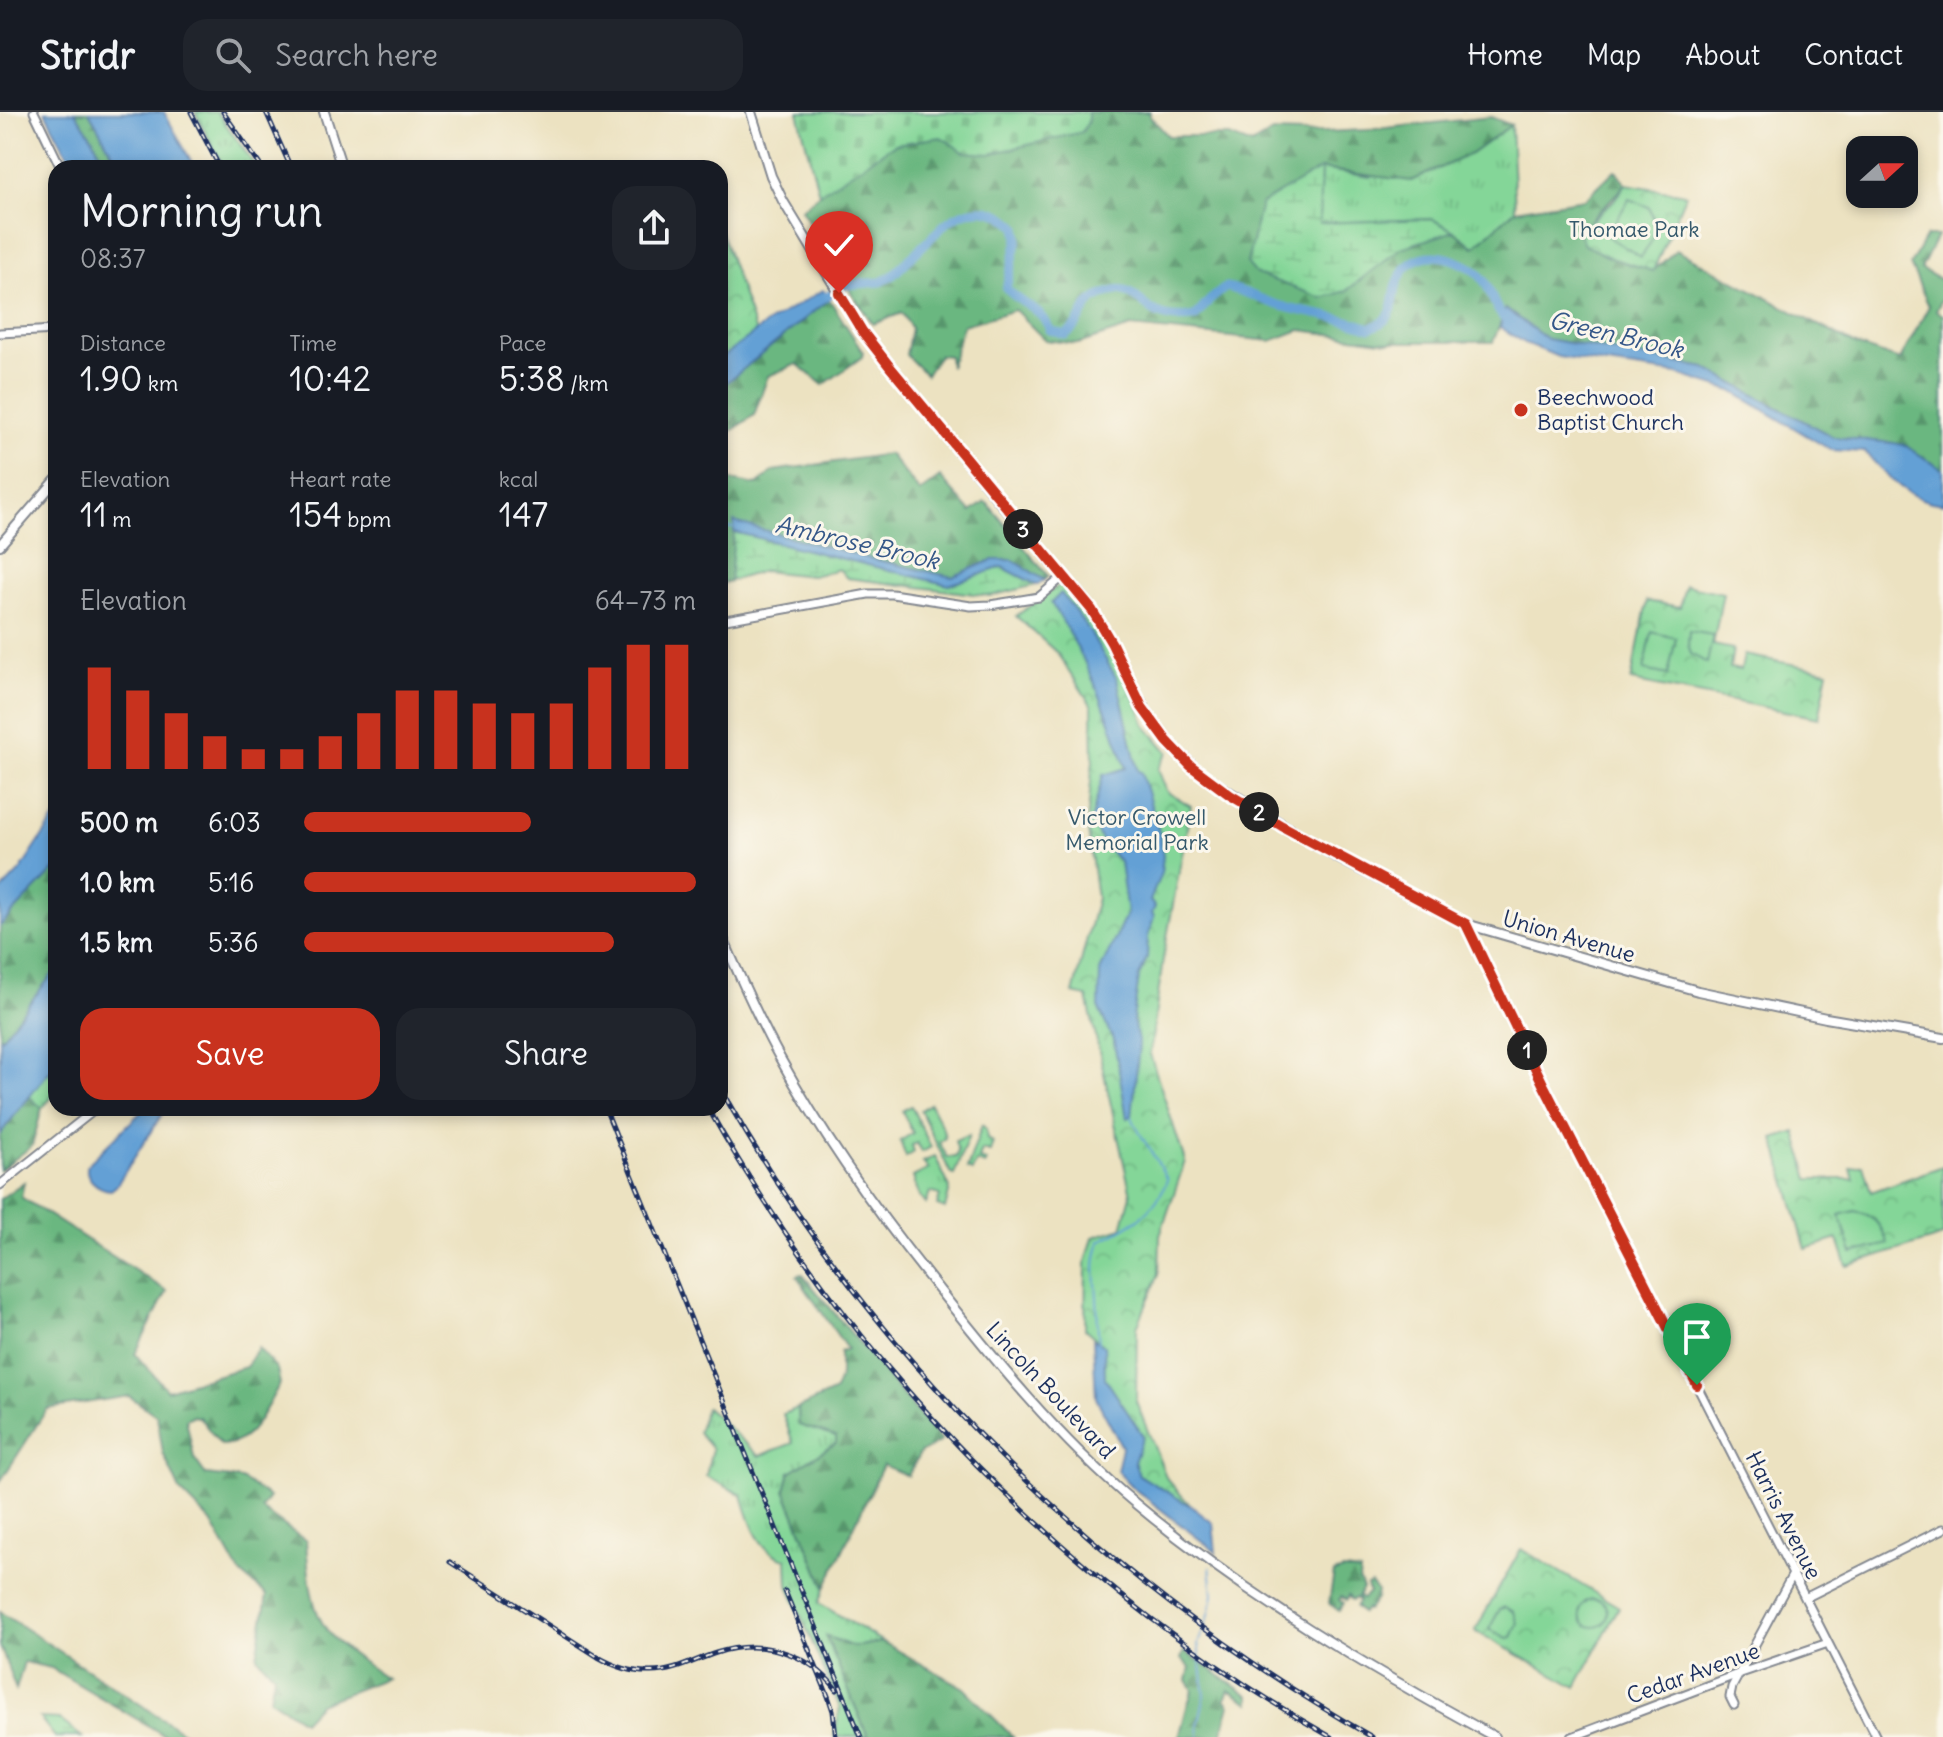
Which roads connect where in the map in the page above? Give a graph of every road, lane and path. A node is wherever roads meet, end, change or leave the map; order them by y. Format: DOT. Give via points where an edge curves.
graph roads {
  1 [pos="34,112"];
  2 [pos="324,112"];
  3 [pos="751,112"];
  4 [pos="57,160"];
  5 [pos="339,160"];
  6 [pos="48,330"];
  7 [pos="0,333"];
  8 [pos="48,489"];
  9 [pos="0,545"];
  10 [pos="1064,576"];
  11 [pos="728,619"];
  12 [pos="1466,924"];
  13 [pos="728,950"];
  14 [pos="1943,1038"];
  15 [pos="87,1116"];
  16 [pos="0,1185"];
  17 [pos="1943,1529"];
  18 [pos="1793,1574"];
  19 [pos="1805,1598"];
  20 [pos="1828,1643"];
  21 [pos="1738,1674"];
  22 [pos="1734,1705"];
  23 [pos="1493,1736"];
  24 [pos="1572,1737"];
  25 [pos="1876,1737"];
  1 -- 4 [label="street"];
  2 -- 5 [label="main road"];
  3 -- 10 [label="main road, Union Avenue" via="776,187 869,340"];
  6 -- 7 [label="street"];
  8 -- 9 [label="main road"];
  10 -- 11 [label="street" via="1045,594 1017,602 971,606 892,594 857,595"];
  10 -- 12 [label="main road, Union Avenue" via="1098,618 1142,707 1191,766 1282,826"];
  12 -- 14 [label="main road, Union Avenue" via="1698,991"];
  12 -- 18 [label="street, Harris Avenue"];
  13 -- 23 [label="main road, Lincoln Boulevard" via="792,1080 852,1174 986,1349 1078,1449 1138,1506 1217,1566 1328,1642"];
  15 -- 16 [label="street"];
  17 -- 19 [label="street"];
  18 -- 19 [label="street, Harris Avenue"];
  18 -- 21 [label="street"];
  19 -- 20 [label="street, Harris Avenue"];
  20 -- 21 [label="street, Cedar Avenue"];
  20 -- 25 [label="street, Harris Avenue"];
  21 -- 22 [label="street" via="1730,1691"];
  21 -- 24 [label="street, Cedar Avenue"];
}
